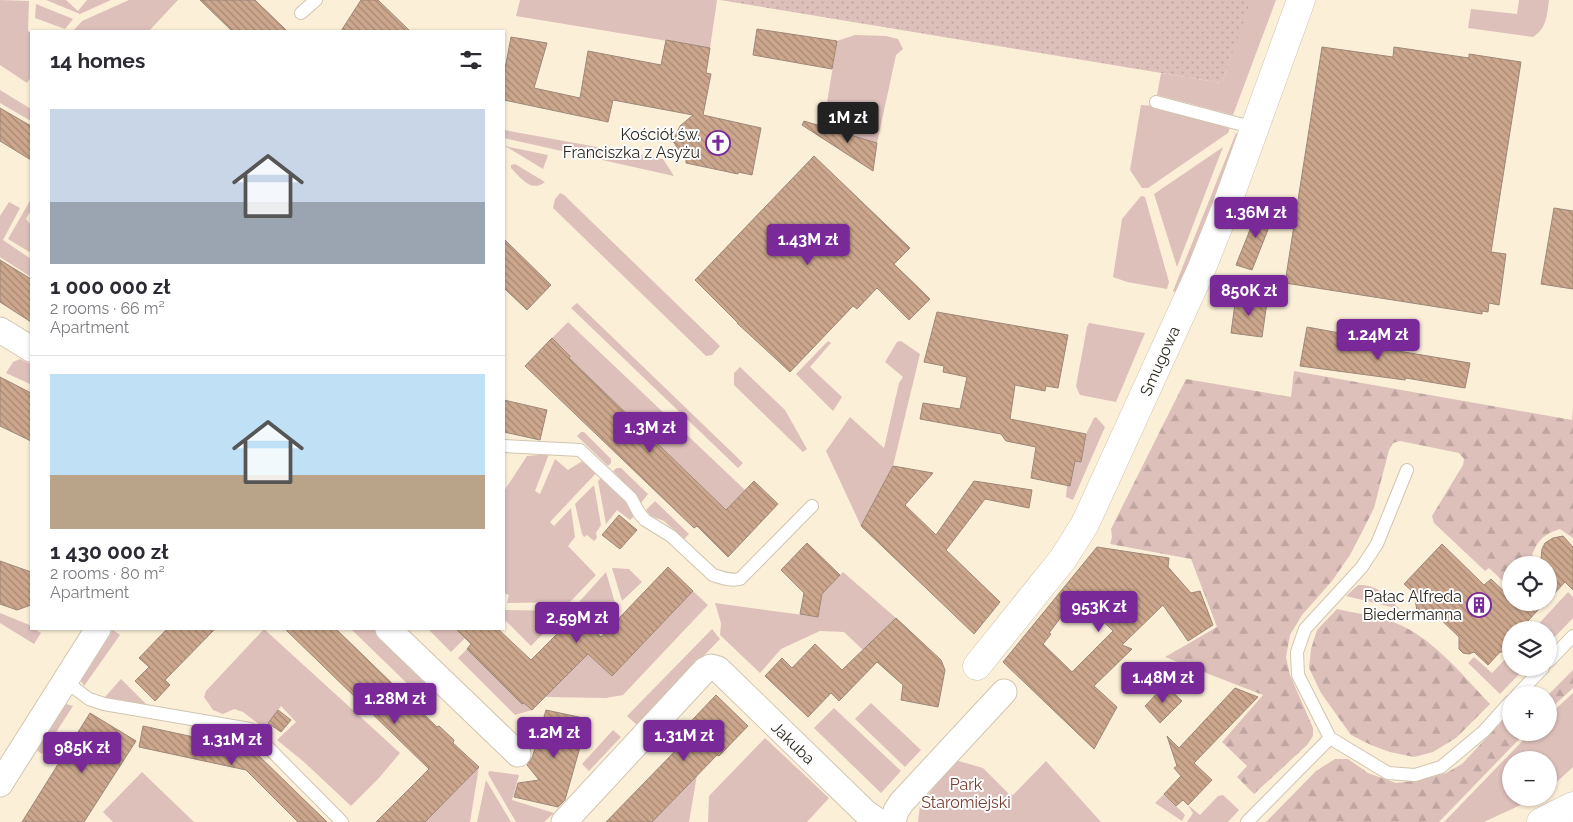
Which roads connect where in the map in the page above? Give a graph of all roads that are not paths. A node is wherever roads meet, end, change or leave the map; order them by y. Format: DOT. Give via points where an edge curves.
graph roads {
  1 [pos="316,0"];
  2 [pos="1301,0"];
  3 [pos="301,12"];
  4 [pos="1156,102"];
  5 [pos="1255,128"];
  6 [pos="0,330"];
  7 [pos="30,348"];
  8 [pos="505,446"];
  9 [pos="1407,470"];
  10 [pos="812,506"];
  11 [pos="97,630"];
  12 [pos="389,630"];
  13 [pos="1573,636"];
  14 [pos="1557,653"];
  15 [pos="977,666"];
  16 [pos="1535,676"];
  17 [pos="65,681"];
  18 [pos="1526,686"];
  19 [pos="1004,692"];
  20 [pos="1502,711"];
  21 [pos="1330,738"];
  22 [pos="518,754"];
  23 [pos="0,784"];
  24 [pos="1573,806"];
  25 [pos="1573,814"];
  26 [pos="342,822"];
  27 [pos="564,822"];
  28 [pos="879,822"];
  29 [pos="893,822"];
  30 [pos="1246,822"];
  31 [pos="1541,822"];
  32 [pos="1565,822"];
  1 -- 3 [label="lane"];
  2 -- 5 [label="street, Smugowa"];
  4 -- 5 [label="lane"];
  5 -- 15 [label="street, Smugowa" via="1201,270 1085,524 1063,559"];
  6 -- 7 [label="street"];
  8 -- 10 [label="lane" via="580,450 632,498 645,520 671,536 720,578 740,579"];
  9 -- 21 [label="lane" via="1377,544 1362,567 1305,629 1297,652 1298,676"];
  11 -- 17 [label="street"];
  12 -- 22 [label="street"];
  13 -- 14 [label="lane"];
  16 -- 18 [label="lane"];
  17 -- 23 [label="street"];
  17 -- 26 [label="lane" via="89,699 104,704 250,729"];
  19 -- 29 [label="street" via="901,803"];
  20 -- 21 [label="lane" via="1484,731 1441,767 1415,775 1388,773"];
  21 -- 30 [label="lane"];
  24 -- 31 [label="street"];
  25 -- 32 [label="street"];
  27 -- 28 [label="street, Jakuba" via="710,667 718,669"];
}
